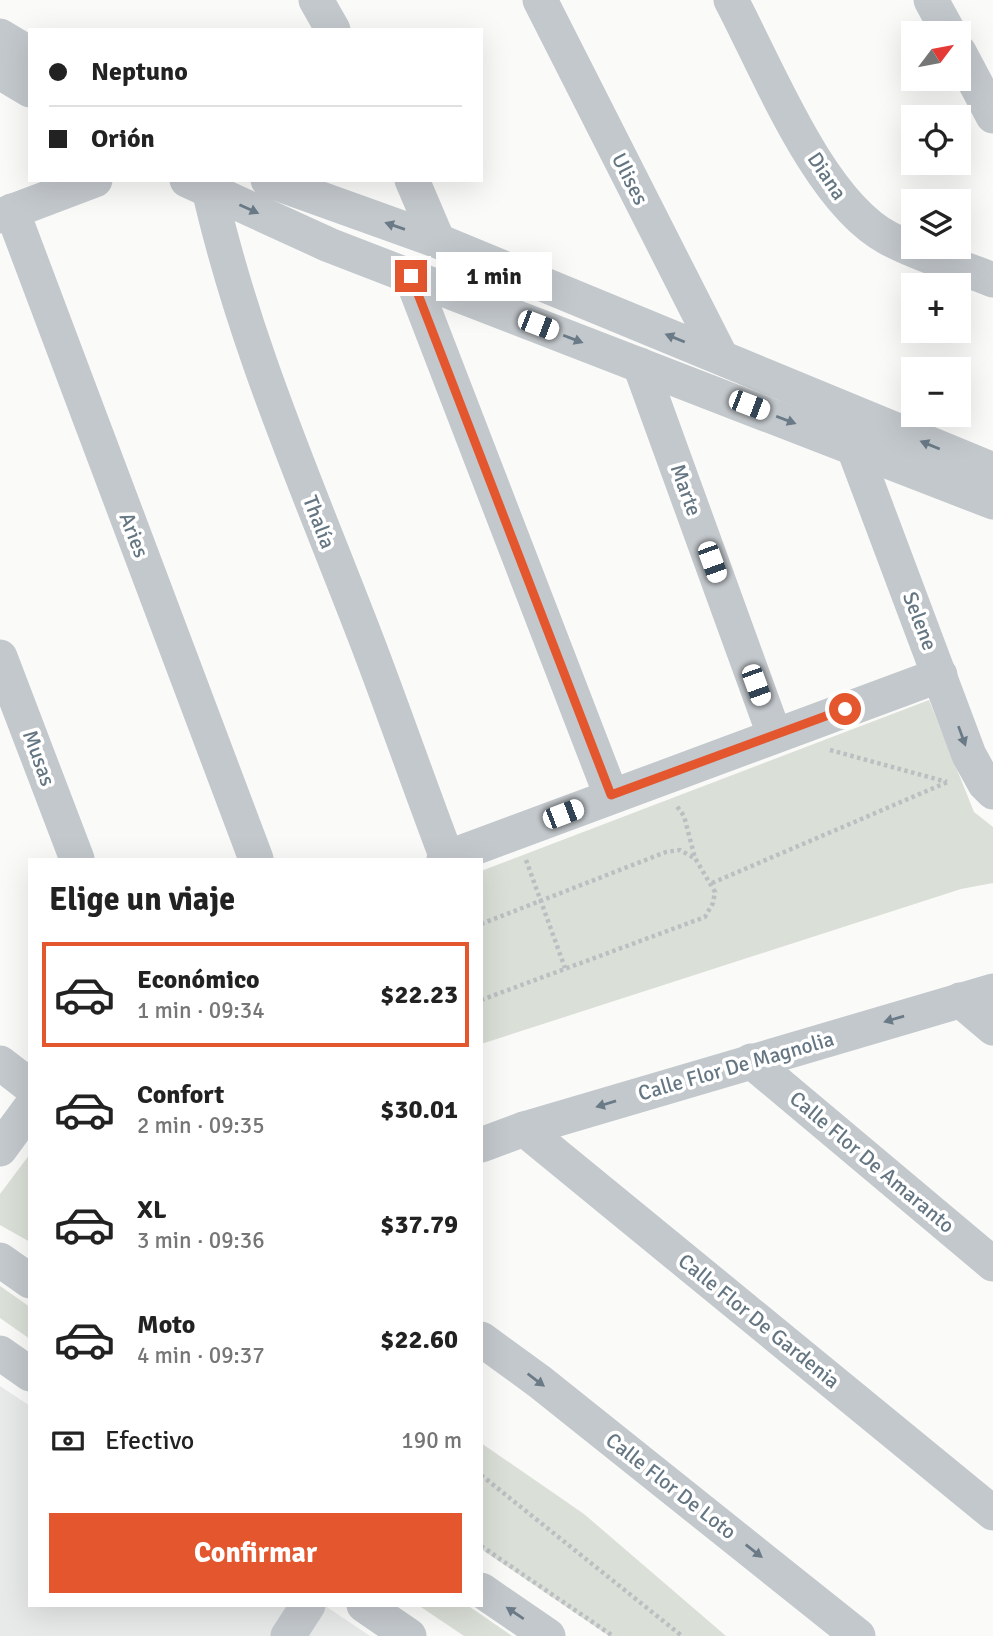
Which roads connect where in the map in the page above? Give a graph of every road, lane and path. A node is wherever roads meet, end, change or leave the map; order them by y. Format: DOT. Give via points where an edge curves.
graph roads {
  1 [pos="316,0"];
  2 [pos="540,0"];
  3 [pos="732,0"];
  4 [pos="931,0"];
  5 [pos="942,21"];
  6 [pos="332,28"];
  7 [pos="0,36"];
  8 [pos="28,53"];
  9 [pos="0,72"];
  10 [pos="971,75"];
  11 [pos="28,89"];
  12 [pos="993,116"];
  13 [pos="90,182"];
  14 [pos="274,182"];
  15 [pos="413,182"];
  16 [pos="201,184"];
  17 [pos="6,214"];
  18 [pos="439,241"];
  19 [pos="411,276"];
  20 [pos="993,280"];
  21 [pos="721,357"];
  22 [pos="640,365"];
  23 [pos="853,446"];
  24 [pos="993,470"];
  25 [pos="993,502"];
  26 [pos="0,657"];
  27 [pos="940,675"];
  28 [pos="774,734"];
  29 [pos="828,749"];
  30 [pos="659,778"];
  31 [pos="972,781"];
  32 [pos="611,795"];
  33 [pos="515,832"];
  34 [pos="77,858"];
  35 [pos="257,858"];
  36 [pos="445,858"];
  37 [pos="448,858"];
  38 [pos="695,858"];
  39 [pos="712,883"];
  40 [pos="541,900"];
  41 [pos="483,923"];
  42 [pos="565,968"];
  43 [pos="993,990"];
  44 [pos="483,999"];
  45 [pos="960,1000"];
  46 [pos="993,1028"];
  47 [pos="751,1061"];
  48 [pos="0,1063"];
  49 [pos="28,1084"];
  50 [pos="28,1111"];
  51 [pos="524,1129"];
  52 [pos="483,1144"];
  53 [pos="0,1149"];
  54 [pos="0,1261"];
  55 [pos="993,1264"];
  56 [pos="28,1280"];
  57 [pos="483,1340"];
  58 [pos="0,1353"];
  59 [pos="28,1373"];
  60 [pos="483,1477"];
  61 [pos="993,1513"];
  62 [pos="483,1547"];
  63 [pos="483,1591"];
  64 [pos="308,1607"];
  65 [pos="367,1607"];
  66 [pos="288,1636"];
  67 [pos="409,1636"];
  68 [pos="548,1636"];
  69 [pos="613,1636"];
  70 [pos="682,1636"];
  71 [pos="858,1636"];
  1 -- 6 [label="street"];
  2 -- 21 [label="street, Ulises"];
  3 -- 20 [label="street, Diana" via="837,195 888,238"];
  4 -- 5 [label="street"];
  7 -- 8 [label="street"];
  9 -- 11 [label="street"];
  10 -- 12 [label="street"];
  13 -- 17 [label="street"];
  18 -- 14 [label="street, one-way"];
  15 -- 18 [label="street"];
  16 -- 19 [label="street, one-way" via="329,246"];
  16 -- 36 [label="street, Thalía" via="241,308"];
  17 -- 35 [label="street, Aries"];
  21 -- 18 [label="street, one-way"];
  19 -- 22 [label="street, one-way"];
  19 -- 32 [label="street"];
  24 -- 21 [label="street, one-way"];
  22 -- 23 [label="street, one-way"];
  22 -- 28 [label="street, Marte"];
  23 -- 25 [label="street"];
  23 -- 27 [label="street, Selene"];
  26 -- 34 [label="street, Musas"];
  27 -- 28 [label="street"];
  27 -- 31 [label="street, Selene, one-way"];
  28 -- 30 [label="street"];
  29 -- 31 [label="path"];
  30 -- 32 [label="street"];
  30 -- 38 [label="path" via="684,817"];
  31 -- 39 [label="path"];
  32 -- 33 [label="street"];
  33 -- 37 [label="street"];
  33 -- 40 [label="path"];
  38 -- 39 [label="path"];
  38 -- 40 [label="path" via="680,850 666,852"];
  39 -- 42 [label="path" via="713,903 705,917"];
  40 -- 41 [label="path"];
  40 -- 42 [label="path"];
  42 -- 44 [label="path"];
  43 -- 45 [label="street, Calle Flor De Magnolia"];
  45 -- 46 [label="street"];
  45 -- 47 [label="street, Calle Flor De Magnolia, one-way"];
  47 -- 51 [label="street, Calle Flor De Magnolia, one-way"];
  47 -- 55 [label="street, Calle Flor De Amaranto"];
  48 -- 49 [label="street"];
  50 -- 53 [label="street"];
  51 -- 52 [label="street, Calle Flor De Magnolia"];
  51 -- 61 [label="street, Calle Flor De Gardenia"];
  54 -- 56 [label="street"];
  57 -- 71 [label="street, Calle Flor De Loto, one-way"];
  58 -- 59 [label="street"];
  60 -- 70 [label="path"];
  62 -- 69 [label="path"];
  68 -- 63 [label="street, one-way"];
  64 -- 66 [label="street"];
  65 -- 67 [label="street"];
}
